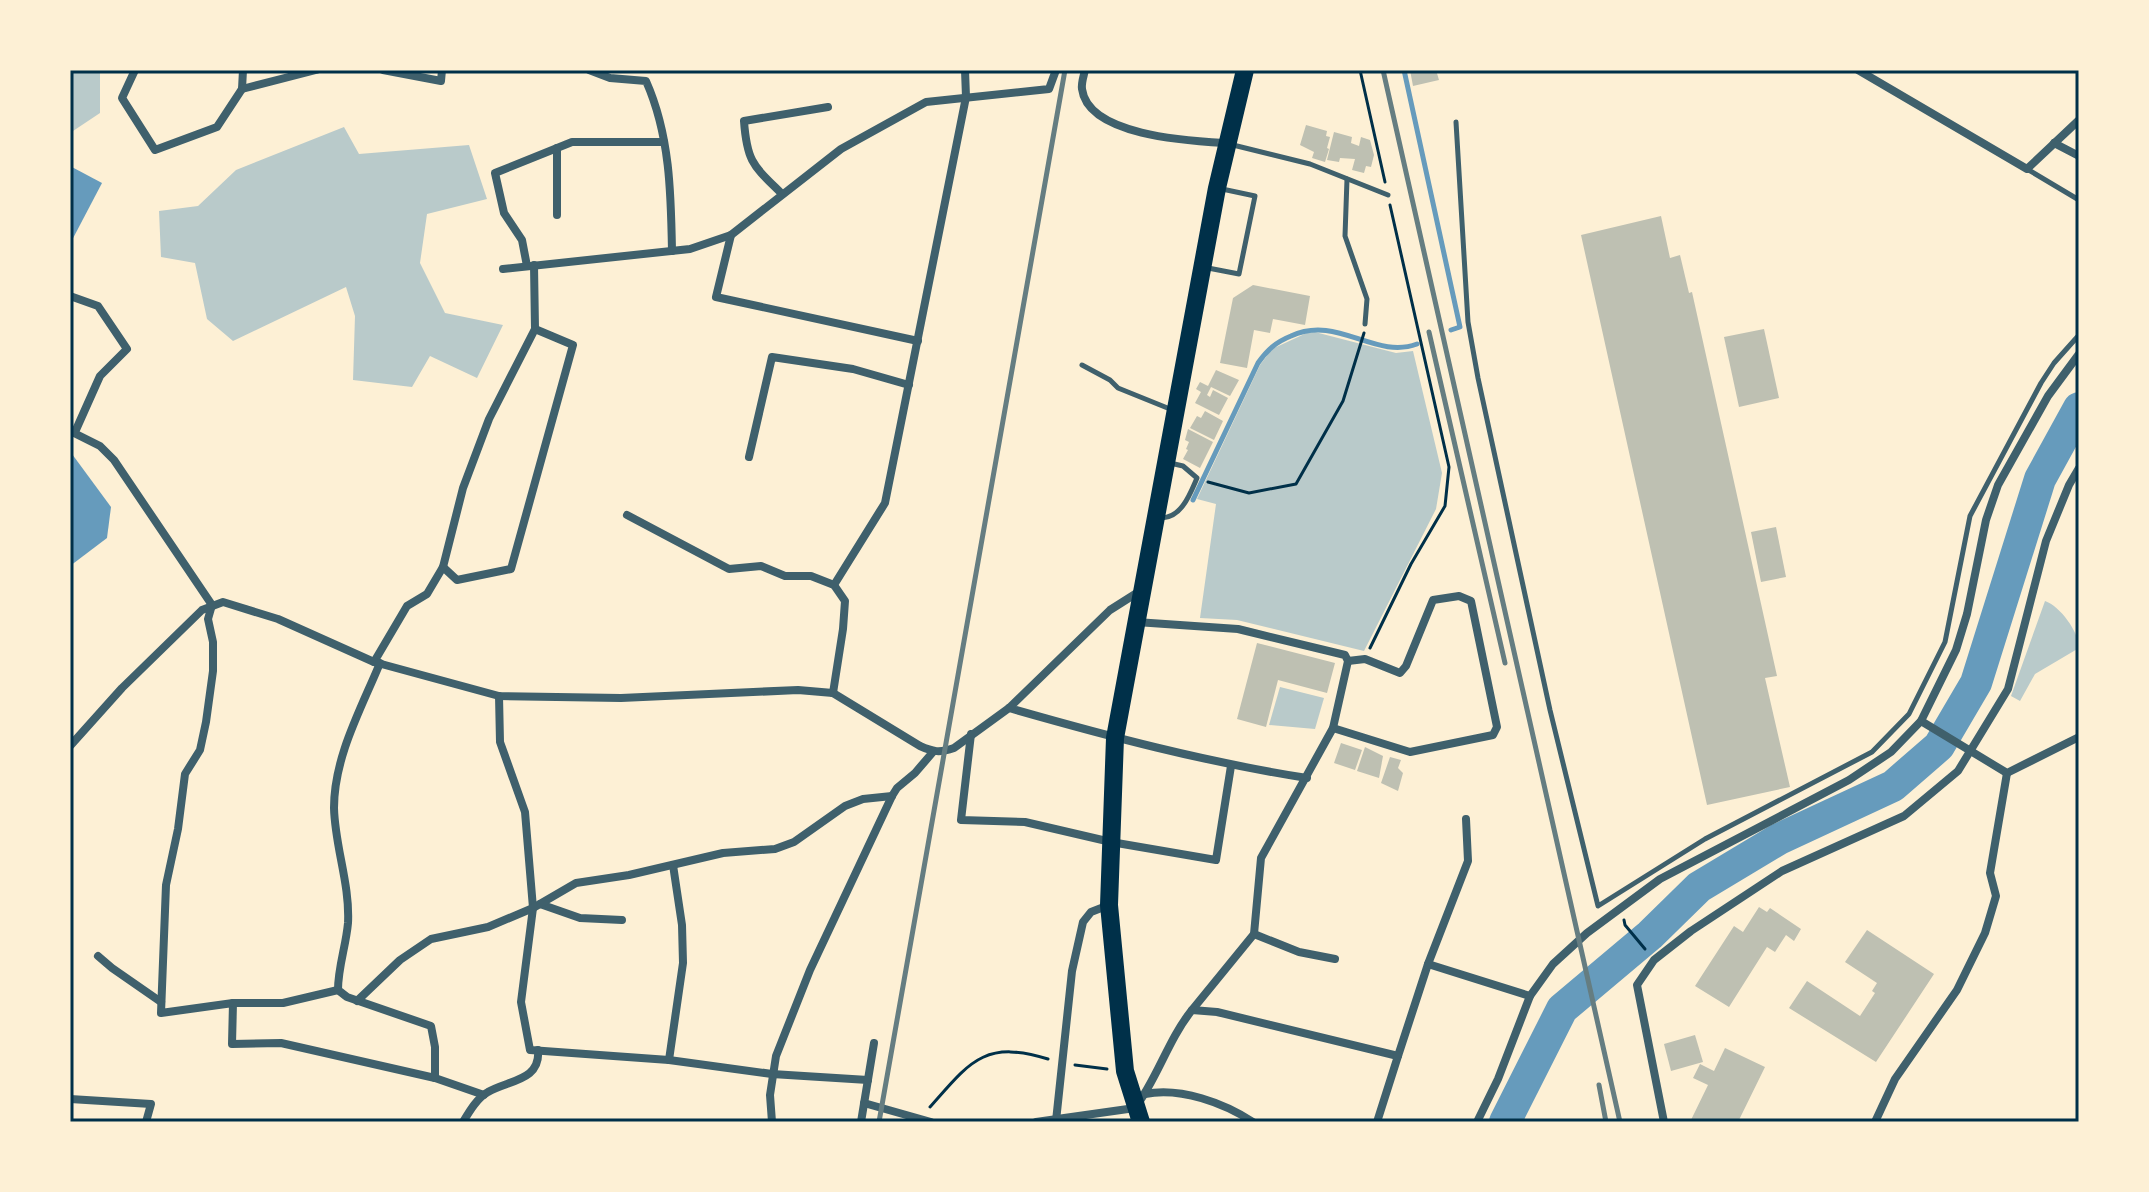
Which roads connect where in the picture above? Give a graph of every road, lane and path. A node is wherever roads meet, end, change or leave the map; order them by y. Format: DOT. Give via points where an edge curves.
graph roads {
  1 [pos="135,70"];
  2 [pos="243,70"];
  3 [pos="316,70"];
  4 [pos="383,70"];
  5 [pos="442,70"];
  6 [pos="589,70"];
  7 [pos="965,70"];
  8 [pos="1056,70"];
  9 [pos="1085,70"];
  10 [pos="1245,70"];
  11 [pos="1360,70"];
  12 [pos="1858,70"];
  13 [pos="639,75"];
  14 [pos="242,89"];
  15 [pos="966,97"];
  16 [pos="828,107"];
  17 [pos="2079,120"];
  18 [pos="1456,122"];
  19 [pos="664,142"];
  20 [pos="1226,143"];
  21 [pos="2054,143"];
  22 [pos="557,148"];
  23 [pos="2079,156"];
  24 [pos="2027,169"];
  25 [pos="1347,179"];
  26 [pos="1217,188"];
  27 [pos="782,194"];
  28 [pos="1388,195"];
  29 [pos="2079,200"];
  30 [pos="557,215"];
  31 [pos="731,235"];
  32 [pos="672,251"];
  33 [pos="530,266"];
  34 [pos="1202,267"];
  35 [pos="503,269"];
  36 [pos="70,296"];
  37 [pos="1365,324"];
  38 [pos="535,329"];
  39 [pos="2079,335"];
  40 [pos="1363,336"];
  41 [pos="918,341"];
  42 [pos="2079,354"];
  43 [pos="1082,365"];
  44 [pos="909,385"];
  45 [pos="1174,410"];
  46 [pos="72,432"];
  47 [pos="749,457"];
  48 [pos="1165,462"];
  49 [pos="2079,468"];
  50 [pos="1205,481"];
  51 [pos="627,515"];
  52 [pos="1154,519"];
  53 [pos="443,567"];
  54 [pos="834,585"];
  55 [pos="1141,591"];
  56 [pos="212,605"];
  57 [pos="1136,622"];
  58 [pos="1365,659"];
  59 [pos="1348,661"];
  60 [pos="377,662"];
  61 [pos="833,693"];
  62 [pos="499,696"];
  63 [pos="1009,708"];
  64 [pos="1921,721"];
  65 [pos="1333,728"];
  66 [pos="971,734"];
  67 [pos="2079,737"];
  68 [pos="1115,738"];
  69 [pos="70,746"];
  70 [pos="1968,749"];
  71 [pos="933,752"];
  72 [pos="1231,766"];
  73 [pos="2007,773"];
  74 [pos="1307,778"];
  75 [pos="892,796"];
  76 [pos="1466,819"];
  77 [pos="1111,842"];
  78 [pos="673,865"];
  79 [pos="1109,905"];
  80 [pos="536,906"];
  81 [pos="1624,919"];
  82 [pos="622,920"];
  83 [pos="1254,934"];
  84 [pos="1648,953"];
  85 [pos="98,956"];
  86 [pos="1335,959"];
  87 [pos="1428,964"];
  88 [pos="338,990"];
  89 [pos="1530,996"];
  90 [pos="357,1001"];
  91 [pos="161,1002"];
  92 [pos="233,1003"];
  93 [pos="1192,1010"];
  94 [pos="874,1043"];
  95 [pos="538,1050"];
  96 [pos="1398,1056"];
  97 [pos="669,1060"];
  98 [pos="1060,1063"];
  99 [pos="1125,1071"];
  100 [pos="772,1074"];
  101 [pos="435,1078"];
  102 [pos="868,1080"];
  103 [pos="484,1095"];
  104 [pos="70,1099"];
  105 [pos="864,1103"];
  106 [pos="1140,1108"];
  107 [pos="920,1119"];
  108 [pos="1056,1121"];
  109 [pos="146,1122"];
  110 [pos="463,1122"];
  111 [pos="772,1122"];
  112 [pos="861,1122"];
  113 [pos="931,1122"];
  114 [pos="1036,1122"];
  115 [pos="1253,1122"];
  116 [pos="1377,1122"];
  117 [pos="1477,1122"];
  118 [pos="1664,1122"];
  119 [pos="1875,1122"];
  1 -- 14 [label="street" via="122,98 155,150 217,127"];
  2 -- 14 [label="street"];
  3 -- 14 [label="street"];
  4 -- 5 [label="street" via="441,81"];
  6 -- 13 [label="street" via="610,78"];
  7 -- 15 [label="street"];
  8 -- 15 [label="street" via="1049,89"];
  9 -- 20 [label="street" via="1082,88 1087,101 1105,120 1180,140"];
  10 -- 20 [label="highway"];
  11 -- 28 [label="path"];
  12 -- 24 [label="street"];
  13 -- 19 [label="street" via="654,99"];
  15 -- 27 [label="street" via="926,102 841,149"];
  15 -- 41 [label="street"];
  16 -- 27 [label="street" via="744,121 746,151"];
  17 -- 21 [label="street"];
  18 -- 39 [label="lane" via="1468,322 1550,710 1598,906 1705,839 1872,752 1909,714 1945,642 1970,516 2041,383"];
  19 -- 22 [label="street" via="572,142"];
  19 -- 32 [label="street"];
  20 -- 25 [label="lane"];
  20 -- 26 [label="highway"];
  21 -- 23 [label="street"];
  21 -- 24 [label="street"];
  22 -- 30 [label="street"];
  22 -- 33 [label="street" via="495,173 504,213 522,240"];
  24 -- 29 [label="lane"];
  25 -- 28 [label="lane"];
  25 -- 37 [label="lane" via="1345,236 1367,299"];
  26 -- 34 [label="highway"];
  26 -- 34 [label="lane" via="1255,196 1239,274"];
  27 -- 31 [label="street"];
  28 -- 58 [label="path" via="1449,467 1445,506"];
  31 -- 32 [label="street"];
  31 -- 41 [label="street" via="716,297"];
  32 -- 33 [label="street"];
  33 -- 35 [label="street"];
  33 -- 38 [label="street"];
  34 -- 45 [label="highway"];
  36 -- 46 [label="street" via="98,306 127,349 100,376"];
  38 -- 53 [label="street" via="489,419 463,488"];
  38 -- 53 [label="street" via="573,345 511,569 457,580"];
  40 -- 50 [label="path" via="1343,401 1296,484 1249,493"];
  41 -- 44 [label="street"];
  42 -- 64 [label="street" via="2048,396 1998,485 1956,650"];
  43 -- 45 [label="lane" via="1118,388"];
  44 -- 47 [label="street" via="853,369 772,357"];
  44 -- 54 [label="street" via="885,503"];
  45 -- 48 [label="highway"];
  46 -- 56 [label="street" via="114,460"];
  48 -- 52 [label="highway"];
  48 -- 52 [label="lane" via="1183,466 1197,478 1185,503 1169,518"];
  49 -- 70 [label="street" via="2046,541 2008,689"];
  51 -- 54 [label="street" via="729,569 761,566"];
  52 -- 55 [label="highway"];
  53 -- 60 [label="street" via="427,594 407,606"];
  54 -- 61 [label="street" via="845,601"];
  55 -- 57 [label="highway"];
  55 -- 63 [label="street" via="1110,610"];
  56 -- 60 [label="street" via="223,602 278,619"];
  56 -- 69 [label="street" via="134,676"];
  56 -- 91 [label="street" via="208,619 213,671 206,722 200,750 185,774 166,885"];
  57 -- 59 [label="street" via="1238,629 1345,655"];
  57 -- 68 [label="highway"];
  58 -- 59 [label="street"];
  58 -- 65 [label="street" via="1400,673 1433,600 1459,596 1471,601 1497,727 1493,735 1410,752"];
  59 -- 65 [label="street"];
  60 -- 62 [label="street"];
  60 -- 88 [label="street" via="341,757 334,808 348,925"];
  61 -- 62 [label="street"];
  61 -- 71 [label="street"];
  62 -- 80 [label="street" via="500,742 525,812"];
  63 -- 66 [label="street"];
  63 -- 68 [label="street"];
  64 -- 70 [label="street"];
  64 -- 89 [label="street" via="1891,752 1849,780 1660,879 1587,933 1553,964"];
  65 -- 74 [label="street"];
  66 -- 71 [label="street" via="954,748"];
  66 -- 77 [label="street" via="961,820 1025,822"];
  67 -- 73 [label="street"];
  68 -- 72 [label="street"];
  68 -- 77 [label="highway"];
  70 -- 73 [label="street"];
  70 -- 118 [label="street" via="1958,771 1904,816 1782,871 1691,931 1646,969 1637,985"];
  71 -- 75 [label="street"];
  72 -- 74 [label="street"];
  72 -- 77 [label="street" via="1216,860"];
  73 -- 119 [label="street" via="1990,873 1996,896 1985,933 1957,990 1895,1079"];
  74 -- 83 [label="street" via="1261,858"];
  75 -- 78 [label="street" via="845,806 775,849 723,853"];
  75 -- 100 [label="street" via="810,970"];
  76 -- 87 [label="street" via="1468,861"];
  77 -- 79 [label="highway"];
  78 -- 80 [label="street" via="576,883"];
  78 -- 97 [label="street" via="683,963"];
  79 -- 98 [label="street" via="1083,922"];
  79 -- 99 [label="highway"];
  80 -- 82 [label="street" via="580,918"];
  80 -- 90 [label="street" via="488,927 431,939"];
  80 -- 95 [label="street" via="521,1002 530,1050"];
  81 -- 84 [label="path"];
  83 -- 86 [label="street"];
  83 -- 93 [label="street"];
  85 -- 91 [label="street"];
  87 -- 89 [label="street"];
  87 -- 96 [label="street"];
  88 -- 90 [label="street"];
  88 -- 92 [label="street" via="283,1003"];
  89 -- 117 [label="street"];
  90 -- 101 [label="street" via="431,1026"];
  91 -- 92 [label="street" via="161,1013"];
  92 -- 101 [label="street" via="232,1044 281,1043"];
  93 -- 96 [label="street"];
  93 -- 106 [label="street"];
  94 -- 102 [label="street"];
  95 -- 97 [label="street"];
  95 -- 103 [label="street" via="533,1072"];
  96 -- 116 [label="street"];
  97 -- 100 [label="street"];
  98 -- 99 [label="path"];
  98 -- 107 [label="path" via="1019,1053 985,1055 960,1074"];
  98 -- 108 [label="street"];
  99 -- 106 [label="highway"];
  100 -- 102 [label="street"];
  100 -- 111 [label="street"];
  101 -- 103 [label="street"];
  102 -- 105 [label="street"];
  103 -- 110 [label="street"];
  104 -- 109 [label="street" via="151,1104"];
  105 -- 107 [label="street"];
  105 -- 112 [label="street"];
  106 -- 108 [label="street"];
  106 -- 115 [label="street" via="1180,1095 1221,1104"];
  107 -- 113 [label="street"];
  108 -- 114 [label="street"];
}
